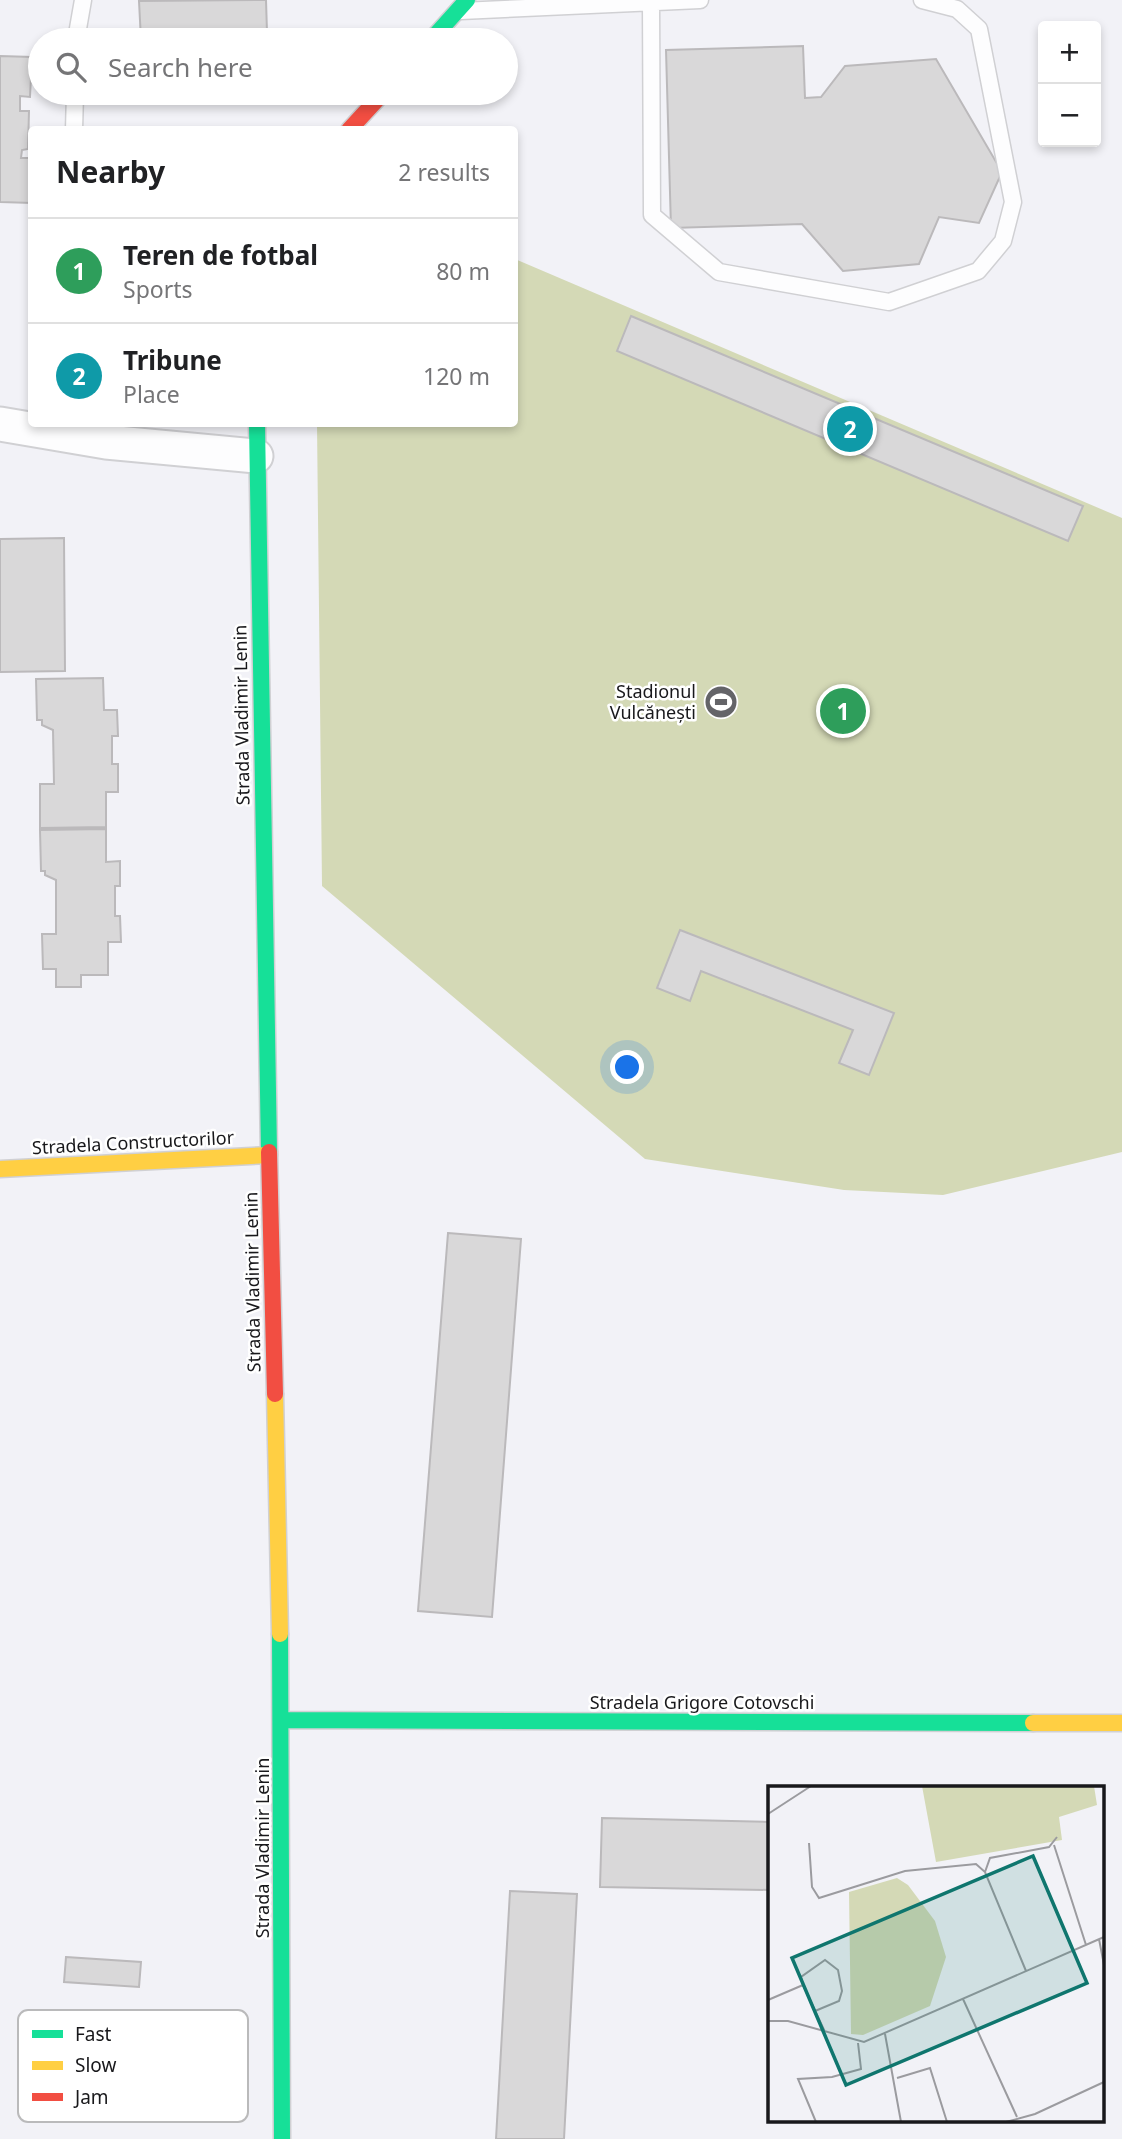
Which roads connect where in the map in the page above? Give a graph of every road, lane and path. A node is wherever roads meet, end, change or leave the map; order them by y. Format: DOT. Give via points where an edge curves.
graph roads {
  1 [pos="83,0"];
  2 [pos="700,0"];
  3 [pos="922,0"];
  4 [pos="651,2"];
  5 [pos="462,5"];
  6 [pos="78,28"];
  7 [pos="442,28"];
  8 [pos="75,105"];
  9 [pos="372,105"];
  10 [pos="74,126"];
  11 [pos="353,126"];
  12 [pos="0,424"];
  13 [pos="257,427"];
  14 [pos="256,456"];
  15 [pos="269,1155"];
  16 [pos="0,1168"];
  17 [pos="282,1720"];
  18 [pos="1122,1723"];
  19 [pos="282,2139"];
  1 -- 6 [label="lane"];
  2 -- 4 [label="lane"];
  3 -- 4 [label="lane" via="957,9 979,30 1013,202 1003,241 978,271 889,302 719,272 652,215"];
  4 -- 5 [label="lane"];
  5 -- 7 [label="main road"];
  8 -- 10 [label="lane"];
  9 -- 11 [label="main road"];
  12 -- 14 [label="street" via="106,442"];
  13 -- 14 [label="main road, Strada Vladimir Lenin"];
  14 -- 15 [label="main road, Strada Vladimir Lenin"];
  15 -- 16 [label="main road, Stradela Constructorilor"];
  15 -- 17 [label="main road, Strada Vladimir Lenin"];
  17 -- 18 [label="main road, Stradela Grigore Cotovschi"];
  17 -- 19 [label="main road, Strada Vladimir Lenin"];
}
